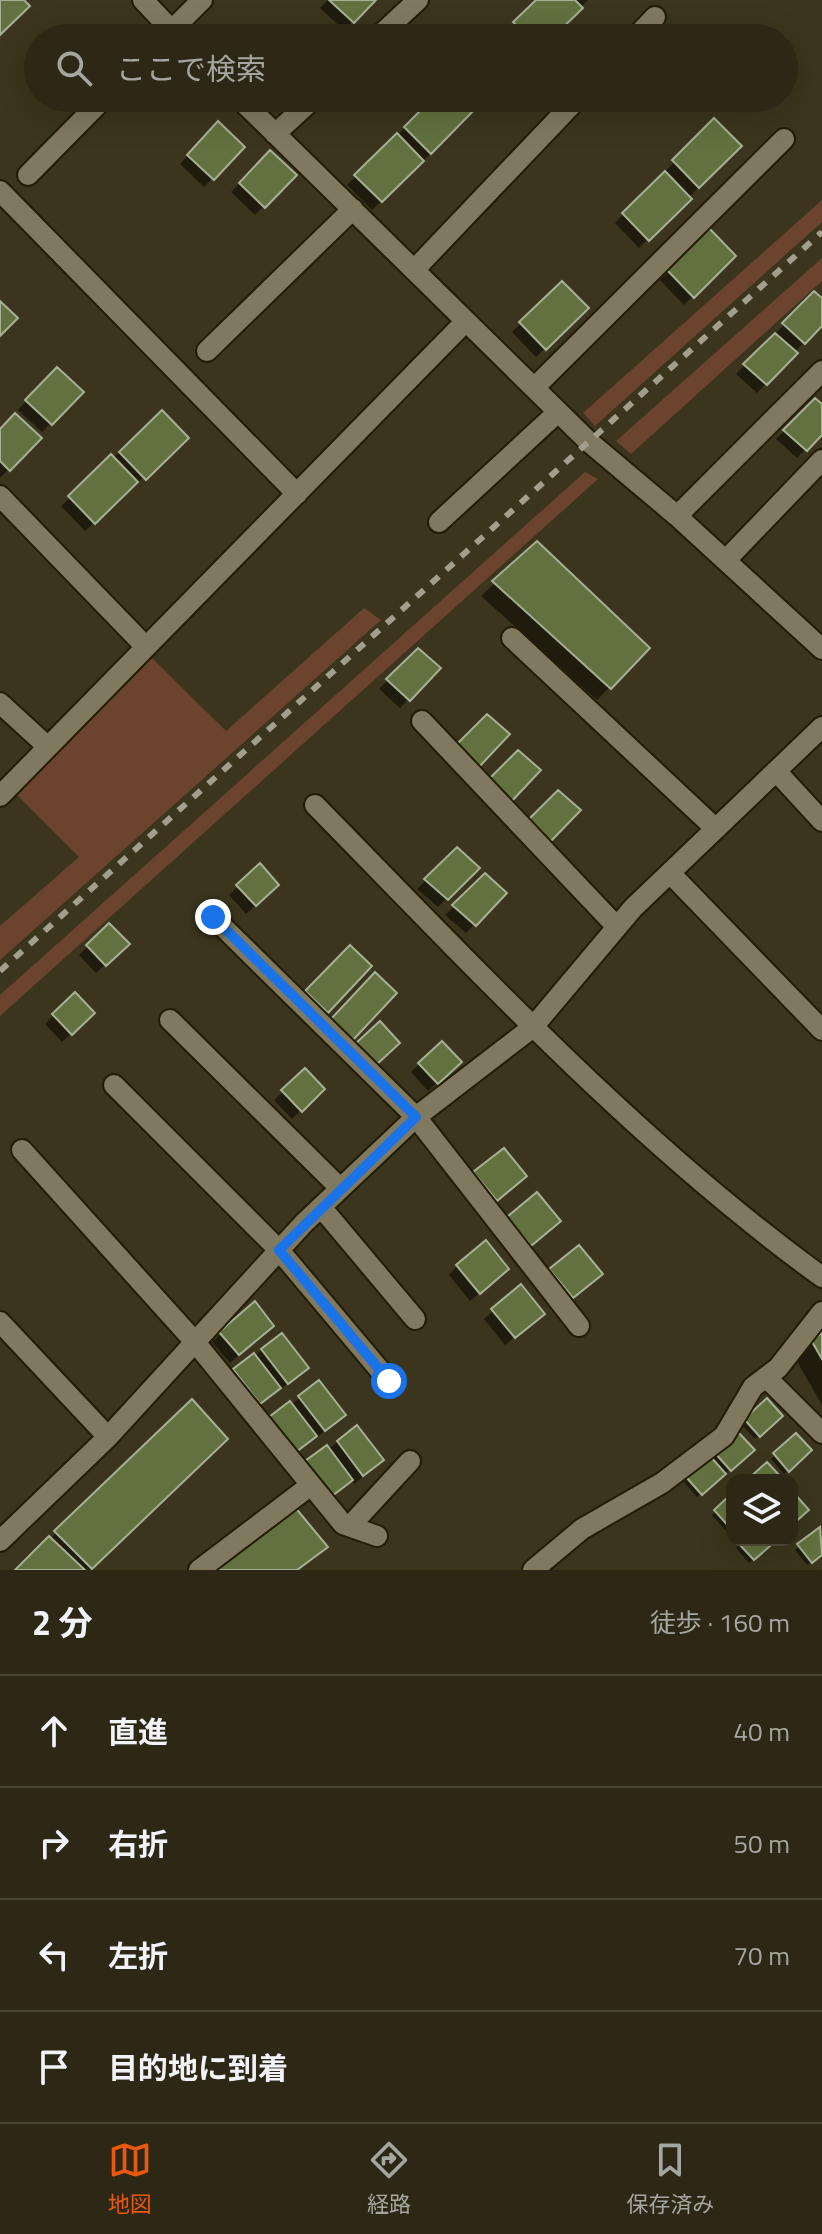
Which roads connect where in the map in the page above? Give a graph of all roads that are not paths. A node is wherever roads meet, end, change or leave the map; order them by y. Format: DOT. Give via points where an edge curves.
graph roads {
  1 [pos="143,0"];
  2 [pos="202,0"];
  3 [pos="418,0"];
  4 [pos="655,17"];
  5 [pos="163,24"];
  6 [pos="181,24"];
  7 [pos="392,24"];
  8 [pos="648,24"];
  9 [pos="90,112"];
  10 [pos="253,112"];
  11 [pos="299,112"];
  12 [pos="565,112"];
  13 [pos="275,134"];
  14 [pos="784,139"];
  15 [pos="28,175"];
  16 [pos="0,191"];
  17 [pos="353,209"];
  18 [pos="415,269"];
  19 [pos="466,321"];
  20 [pos="207,351"];
  21 [pos="822,371"];
  22 [pos="534,388"];
  23 [pos="558,412"];
  24 [pos="822,460"];
  25 [pos="297,494"];
  26 [pos="0,496"];
  27 [pos="677,516"];
  28 [pos="439,522"];
  29 [pos="726,560"];
  30 [pos="512,638"];
  31 [pos="146,647"];
  32 [pos="822,649"];
  33 [pos="0,703"];
  34 [pos="422,721"];
  35 [pos="822,727"];
  36 [pos="48,747"];
  37 [pos="776,771"];
  38 [pos="0,796"];
  39 [pos="315,805"];
  40 [pos="822,821"];
  41 [pos="716,829"];
  42 [pos="670,873"];
  43 [pos="213,917"];
  44 [pos="617,927"];
  45 [pos="170,1020"];
  46 [pos="533,1027"];
  47 [pos="822,1030"];
  48 [pos="114,1085"];
  49 [pos="416,1117"];
  50 [pos="22,1150"];
  51 [pos="340,1188"];
  52 [pos="321,1207"];
  53 [pos="279,1250"];
  54 [pos="822,1277"];
  55 [pos="822,1312"];
  56 [pos="415,1319"];
  57 [pos="0,1322"];
  58 [pos="579,1326"];
  59 [pos="195,1342"];
  60 [pos="766,1377"];
  61 [pos="389,1381"];
  62 [pos="822,1433"];
  63 [pos="108,1437"];
  64 [pos="410,1461"];
  65 [pos="311,1485"];
  66 [pos="350,1526"];
  67 [pos="377,1536"];
  68 [pos="0,1541"];
  69 [pos="199,1570"];
  70 [pos="533,1570"];
  1 -- 5 [label="street"];
  2 -- 6 [label="street"];
  3 -- 7 [label="street"];
  4 -- 8 [label="street"];
  9 -- 15 [label="street"];
  10 -- 13 [label="street"];
  11 -- 13 [label="street"];
  12 -- 18 [label="street"];
  13 -- 17 [label="street"];
  14 -- 22 [label="street"];
  16 -- 25 [label="street"];
  17 -- 18 [label="street"];
  17 -- 20 [label="street"];
  18 -- 19 [label="street"];
  19 -- 22 [label="street"];
  19 -- 25 [label="street"];
  21 -- 27 [label="street"];
  22 -- 23 [label="street"];
  23 -- 27 [label="street"];
  23 -- 28 [label="street"];
  24 -- 29 [label="street"];
  25 -- 31 [label="street"];
  26 -- 31 [label="street"];
  27 -- 29 [label="street"];
  29 -- 32 [label="street"];
  30 -- 41 [label="street"];
  31 -- 36 [label="street"];
  33 -- 36 [label="street"];
  34 -- 44 [label="street"];
  35 -- 37 [label="street"];
  36 -- 38 [label="street"];
  37 -- 40 [label="street"];
  37 -- 41 [label="street"];
  39 -- 46 [label="street"];
  41 -- 42 [label="street"];
  42 -- 44 [label="street"];
  42 -- 47 [label="street"];
  43 -- 49 [label="street"];
  44 -- 46 [label="street"];
  45 -- 51 [label="street"];
  46 -- 49 [label="street"];
  46 -- 54 [label="street" via="742,1219"];
  48 -- 53 [label="street"];
  49 -- 51 [label="street"];
  49 -- 58 [label="street"];
  50 -- 59 [label="street"];
  51 -- 52 [label="street"];
  52 -- 53 [label="street"];
  52 -- 56 [label="street"];
  53 -- 59 [label="street"];
  53 -- 61 [label="street"];
  55 -- 60 [label="street"];
  57 -- 63 [label="street"];
  59 -- 63 [label="street"];
  59 -- 65 [label="street"];
  60 -- 62 [label="street"];
  60 -- 70 [label="street" via="753,1387 724,1436 662,1483 582,1529"];
  63 -- 68 [label="street"];
  64 -- 66 [label="street"];
  65 -- 66 [label="street"];
  65 -- 69 [label="street"];
  66 -- 67 [label="street"];
}
